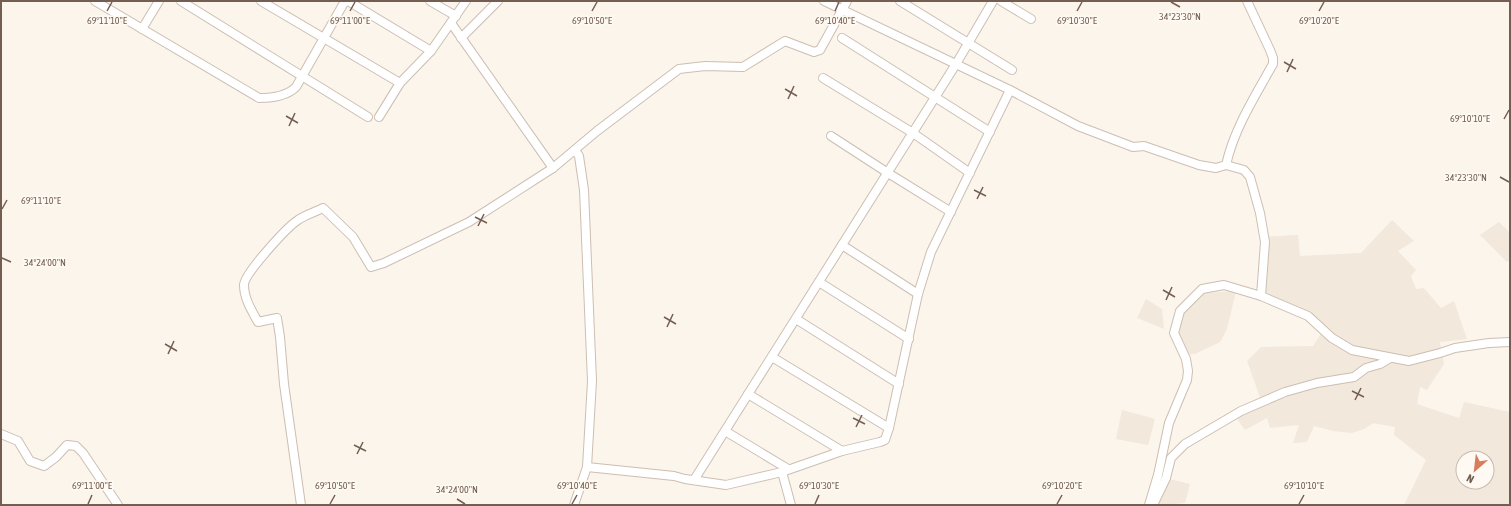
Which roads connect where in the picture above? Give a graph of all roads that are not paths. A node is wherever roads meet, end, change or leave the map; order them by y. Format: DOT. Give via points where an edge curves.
graph roads {
  1 [pos="95,1"];
  2 [pos="159,1"];
  3 [pos="181,1"];
  4 [pos="261,1"];
  5 [pos="346,1"];
  6 [pos="430,1"];
  7 [pos="466,1"];
  8 [pos="498,1"];
  9 [pos="824,1"];
  10 [pos="847,1"];
  11 [pos="900,1"];
  12 [pos="993,1"];
  13 [pos="1001,1"];
  14 [pos="1247,1"];
  15 [pos="842,10"];
  16 [pos="1031,19"];
  17 [pos="454,20"];
  18 [pos="142,29"];
  19 [pos="324,38"];
  20 [pos="461,38"];
  21 [pos="842,38"];
  22 [pos="969,42"];
  23 [pos="431,51"];
  24 [pos="956,64"];
  25 [pos="1012,70"];
  26 [pos="303,76"];
  27 [pos="822,78"];
  28 [pos="400,83"];
  29 [pos="1010,90"];
  30 [pos="935,98"];
  31 [pos="368,117"];
  32 [pos="379,117"];
  33 [pos="990,132"];
  34 [pos="913,133"];
  35 [pos="831,136"];
  36 [pos="575,150"];
  37 [pos="1226,165"];
  38 [pos="553,168"];
  39 [pos="888,173"];
  40 [pos="970,174"];
  41 [pos="951,212"];
  42 [pos="842,245"];
  43 [pos="819,282"];
  44 [pos="918,294"];
  45 [pos="1261,296"];
  46 [pos="796,319"];
  47 [pos="908,340"];
  48 [pos="1510,342"];
  49 [pos="772,357"];
  50 [pos="1390,358"];
  51 [pos="899,384"];
  52 [pos="748,394"];
  53 [pos="889,428"];
  54 [pos="725,431"];
  55 [pos="1,434"];
  56 [pos="842,451"];
  57 [pos="587,467"];
  58 [pos="785,470"];
  59 [pos="694,480"];
  60 [pos="118,505"];
  61 [pos="301,505"];
  62 [pos="574,505"];
  63 [pos="791,505"];
  64 [pos="1149,505"];
  65 [pos="1153,505"];
  1 -- 18 [label="street"];
  2 -- 18 [label="street"];
  3 -- 26 [label="street"];
  4 -- 19 [label="street"];
  5 -- 19 [label="street"];
  5 -- 23 [label="street"];
  6 -- 17 [label="street"];
  7 -- 17 [label="street"];
  8 -- 20 [label="street"];
  9 -- 15 [label="street"];
  10 -- 15 [label="street"];
  11 -- 22 [label="street"];
  12 -- 22 [label="street"];
  13 -- 16 [label="street"];
  14 -- 37 [label="street" via="1273,58 1228,153"];
  15 -- 24 [label="street"];
  15 -- 36 [label="street" via="820,50 814,52 785,41 743,66 679,69 596,131"];
  17 -- 20 [label="street"];
  17 -- 23 [label="street"];
  18 -- 26 [label="street" via="259,98 275,97 292,91"];
  19 -- 26 [label="street"];
  19 -- 28 [label="street"];
  20 -- 38 [label="street"];
  21 -- 30 [label="street"];
  22 -- 24 [label="street"];
  22 -- 25 [label="street"];
  23 -- 28 [label="street"];
  24 -- 29 [label="street"];
  24 -- 30 [label="street"];
  26 -- 31 [label="street"];
  27 -- 34 [label="street"];
  28 -- 32 [label="street"];
  29 -- 33 [label="street"];
  29 -- 37 [label="street" via="1078,126 1133,148 1144,146 1199,165 1216,168"];
  30 -- 33 [label="street"];
  30 -- 34 [label="street"];
  33 -- 40 [label="street"];
  34 -- 39 [label="street"];
  34 -- 40 [label="street"];
  35 -- 39 [label="street"];
  36 -- 38 [label="street"];
  36 -- 57 [label="street" via="579,156 584,190 592,380"];
  37 -- 45 [label="street" via="1244,170 1250,177 1265,231"];
  38 -- 61 [label="street" via="469,222 371,267 353,237 323,208 298,220 249,272 244,284 245,298 258,322 277,318"];
  39 -- 41 [label="street"];
  39 -- 42 [label="street"];
  40 -- 41 [label="street"];
  41 -- 44 [label="street" via="931,252"];
  42 -- 43 [label="street"];
  42 -- 44 [label="street"];
  43 -- 46 [label="street"];
  43 -- 47 [label="street"];
  44 -- 47 [label="street"];
  45 -- 50 [label="street" via="1308,316 1332,338 1352,350"];
  45 -- 64 [label="street" via="1224,286 1202,289 1180,311 1174,334 1186,359 1187,380 1169,423"];
  46 -- 49 [label="street"];
  46 -- 51 [label="street"];
  47 -- 51 [label="street"];
  48 -- 50 [label="street" via="1489,342 1455,348 1409,361"];
  49 -- 52 [label="street"];
  49 -- 53 [label="street"];
  50 -- 65 [label="street" via="1366,368 1354,378 1317,383 1284,392 1241,411 1185,444 1171,458 1166,478"];
  51 -- 53 [label="street"];
  52 -- 54 [label="street"];
  52 -- 56 [label="street"];
  53 -- 56 [label="street" via="885,440"];
  54 -- 58 [label="street"];
  54 -- 59 [label="street"];
  55 -- 60 [label="street" via="18,441 30,461 44,466 67,444 76,446"];
  56 -- 58 [label="street"];
  57 -- 59 [label="street"];
  57 -- 62 [label="street"];
  58 -- 59 [label="street" via="726,485"];
  58 -- 63 [label="street"];
}
